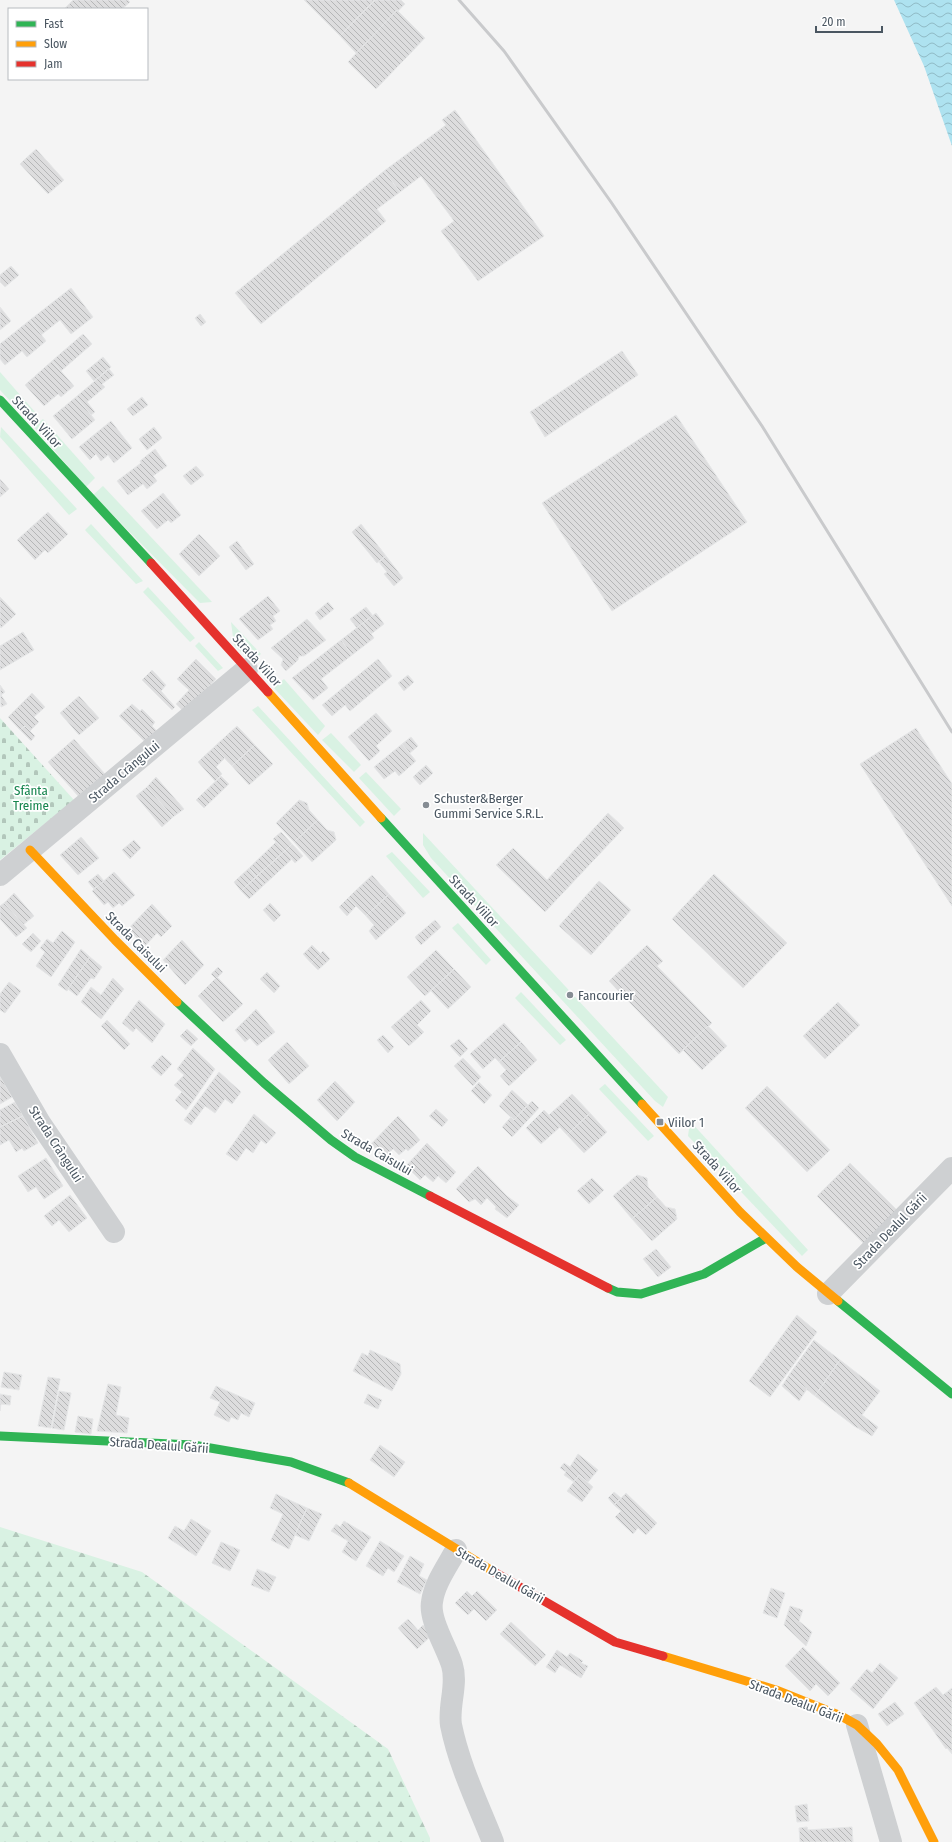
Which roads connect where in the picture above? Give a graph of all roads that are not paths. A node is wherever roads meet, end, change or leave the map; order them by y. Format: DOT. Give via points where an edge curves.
graph roads {
  1 [pos="0,400"];
  2 [pos="247,669"];
  3 [pos="30,850"];
  4 [pos="0,875"];
  5 [pos="0,1054"];
  6 [pos="952,1168"];
  7 [pos="114,1232"];
  8 [pos="766,1238"];
  9 [pos="828,1294"];
  10 [pos="952,1394"];
  11 [pos="0,1436"];
  12 [pos="456,1550"];
  13 [pos="857,1725"];
  14 [pos="493,1842"];
  15 [pos="891,1842"];
  16 [pos="934,1842"];
  1 -- 2 [label="street, Strada Viilor"];
  2 -- 3 [label="street, Strada Crângului"];
  2 -- 8 [label="street, Strada Viilor"];
  3 -- 4 [label="street, Strada Crângului"];
  3 -- 8 [label="street, Strada Caisului" via="93,918 224,1048 334,1143 362,1161 617,1292 641,1294 704,1274"];
  5 -- 7 [label="street, Strada Crângului" via="40,1123"];
  6 -- 9 [label="street, Strada Dealul Gării"];
  8 -- 9 [label="street, Strada Viilor"];
  9 -- 10 [label="street, Strada Viilor"];
  11 -- 12 [label="street, Strada Dealul Gării" via="193,1445 291,1462 354,1485"];
  12 -- 13 [label="street, Strada Dealul Gării" via="615,1642 776,1690"];
  12 -- 14 [label="street" via="434,1591 431,1602 452,1666 451,1723 454,1736"];
  13 -- 15 [label="street"];
  13 -- 16 [label="street, Strada Dealul Gării" via="898,1770"];
}
